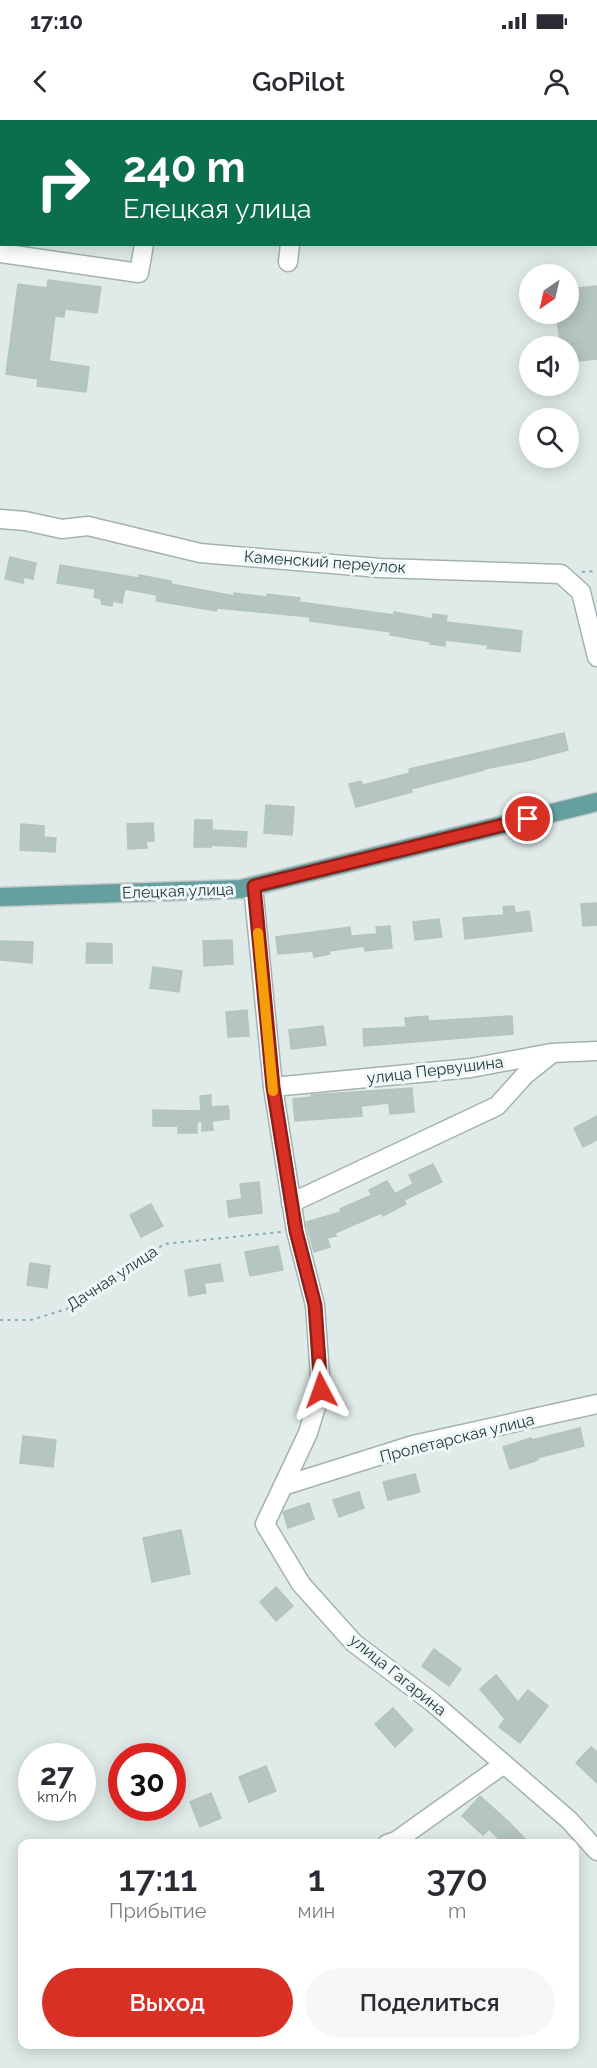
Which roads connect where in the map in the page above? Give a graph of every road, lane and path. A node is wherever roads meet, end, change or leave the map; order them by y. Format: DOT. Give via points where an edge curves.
graph roads {
  1 [pos="144,246"];
  2 [pos="0,253"];
  3 [pos="0,519"];
  4 [pos="597,657"];
  5 [pos="597,802"];
  6 [pos="254,886"];
  7 [pos="0,897"];
  8 [pos="597,1051"];
  9 [pos="551,1053"];
  10 [pos="273,1087"];
  11 [pos="291,1203"];
  12 [pos="296,1231"];
  13 [pos="0,1320"];
  14 [pos="597,1404"];
  15 [pos="283,1486"];
  16 [pos="504,1764"];
  17 [pos="400,1839"];
  18 [pos="597,1851"];
  1 -- 2 [label="street" via="140,273"];
  3 -- 4 [label="street, Каменский переулок" via="62,529 88,526 200,553 380,568 561,574 580,592"];
  5 -- 6 [label="main road, Елецкая улица"];
  6 -- 7 [label="main road, Елецкая улица"];
  6 -- 10 [label="street, улица Гагарина"];
  8 -- 9 [label="street, улица Первушина"];
  9 -- 10 [label="street, улица Первушина" via="471,1068"];
  9 -- 11 [label="street" via="497,1106"];
  10 -- 11 [label="street, улица Гагарина"];
  11 -- 12 [label="street, улица Гагарина"];
  12 -- 13 [label="path, Дачная улица" via="164,1244 73,1307 31,1320"];
  12 -- 15 [label="street, улица Гагарина" via="315,1305 321,1390 308,1433"];
  14 -- 15 [label="street, Пролетарская улица" via="413,1445"];
  15 -- 16 [label="street, улица Гагарина" via="265,1524 301,1584 354,1643 432,1702"];
  16 -- 17 [label="street"];
  16 -- 18 [label="street, улица Гагарина" via="569,1820"];
}
